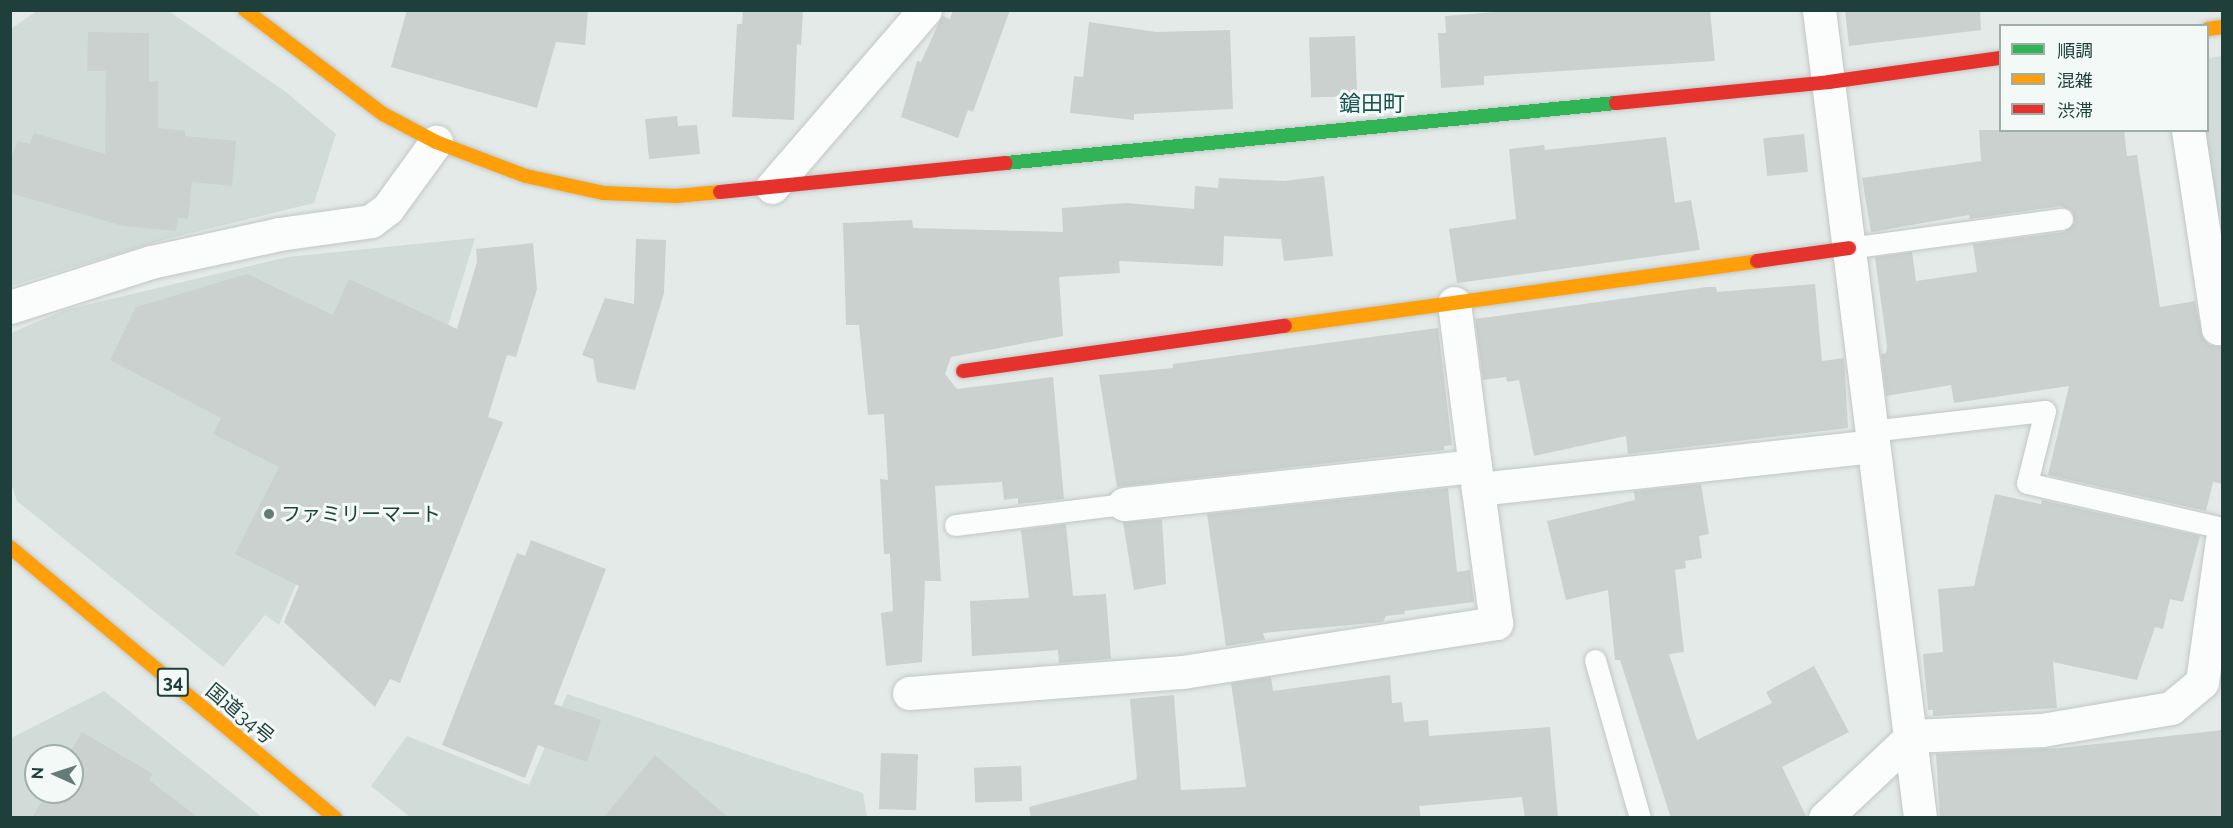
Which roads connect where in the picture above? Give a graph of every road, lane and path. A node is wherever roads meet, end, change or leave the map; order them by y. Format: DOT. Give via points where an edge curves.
graph roads {
  1 [pos="245,10"];
  2 [pos="925,10"];
  3 [pos="1819,10"];
  4 [pos="1999,58"];
  5 [pos="1829,82"];
  6 [pos="2188,132"];
  7 [pos="436,142"];
  8 [pos="772,187"];
  9 [pos="2062,219"];
  10 [pos="1849,248"];
  11 [pos="1454,303"];
  12 [pos="10,307"];
  13 [pos="2223,328"];
  14 [pos="963,371"];
  15 [pos="1872,439"];
  16 [pos="1477,477"];
  17 [pos="1124,504"];
  18 [pos="955,525"];
  19 [pos="2223,528"];
  20 [pos="2223,540"];
  21 [pos="10,547"];
  22 [pos="1594,660"];
  23 [pos="2212,688"];
  24 [pos="909,693"];
  25 [pos="1912,736"];
  26 [pos="335,818"];
  27 [pos="1640,818"];
  28 [pos="1825,818"];
  29 [pos="1920,818"];
  1 -- 7 [label="main road" via="383,114"];
  2 -- 8 [label="street"];
  3 -- 5 [label="street"];
  4 -- 5 [label="main road"];
  5 -- 8 [label="main road"];
  5 -- 10 [label="street"];
  6 -- 13 [label="street" via="2218,328"];
  7 -- 8 [label="main road" via="526,176 604,193 676,196"];
  7 -- 12 [label="street" via="388,208 371,221 279,234 151,262"];
  9 -- 10 [label="lane"];
  10 -- 11 [label="main road"];
  10 -- 15 [label="street"];
  11 -- 14 [label="main road"];
  11 -- 16 [label="street"];
  15 -- 16 [label="street"];
  15 -- 19 [label="lane" via="2045,411 2027,483"];
  15 -- 25 [label="street"];
  16 -- 17 [label="street"];
  16 -- 24 [label="street" via="1496,623 1183,672"];
  17 -- 18 [label="lane"];
  20 -- 23 [label="street"];
  21 -- 26 [label="main road, 国道34号 / 34"];
  22 -- 27 [label="lane"];
  23 -- 25 [label="street" via="2171,708 2042,730"];
  25 -- 28 [label="street"];
  25 -- 29 [label="street"];
}
